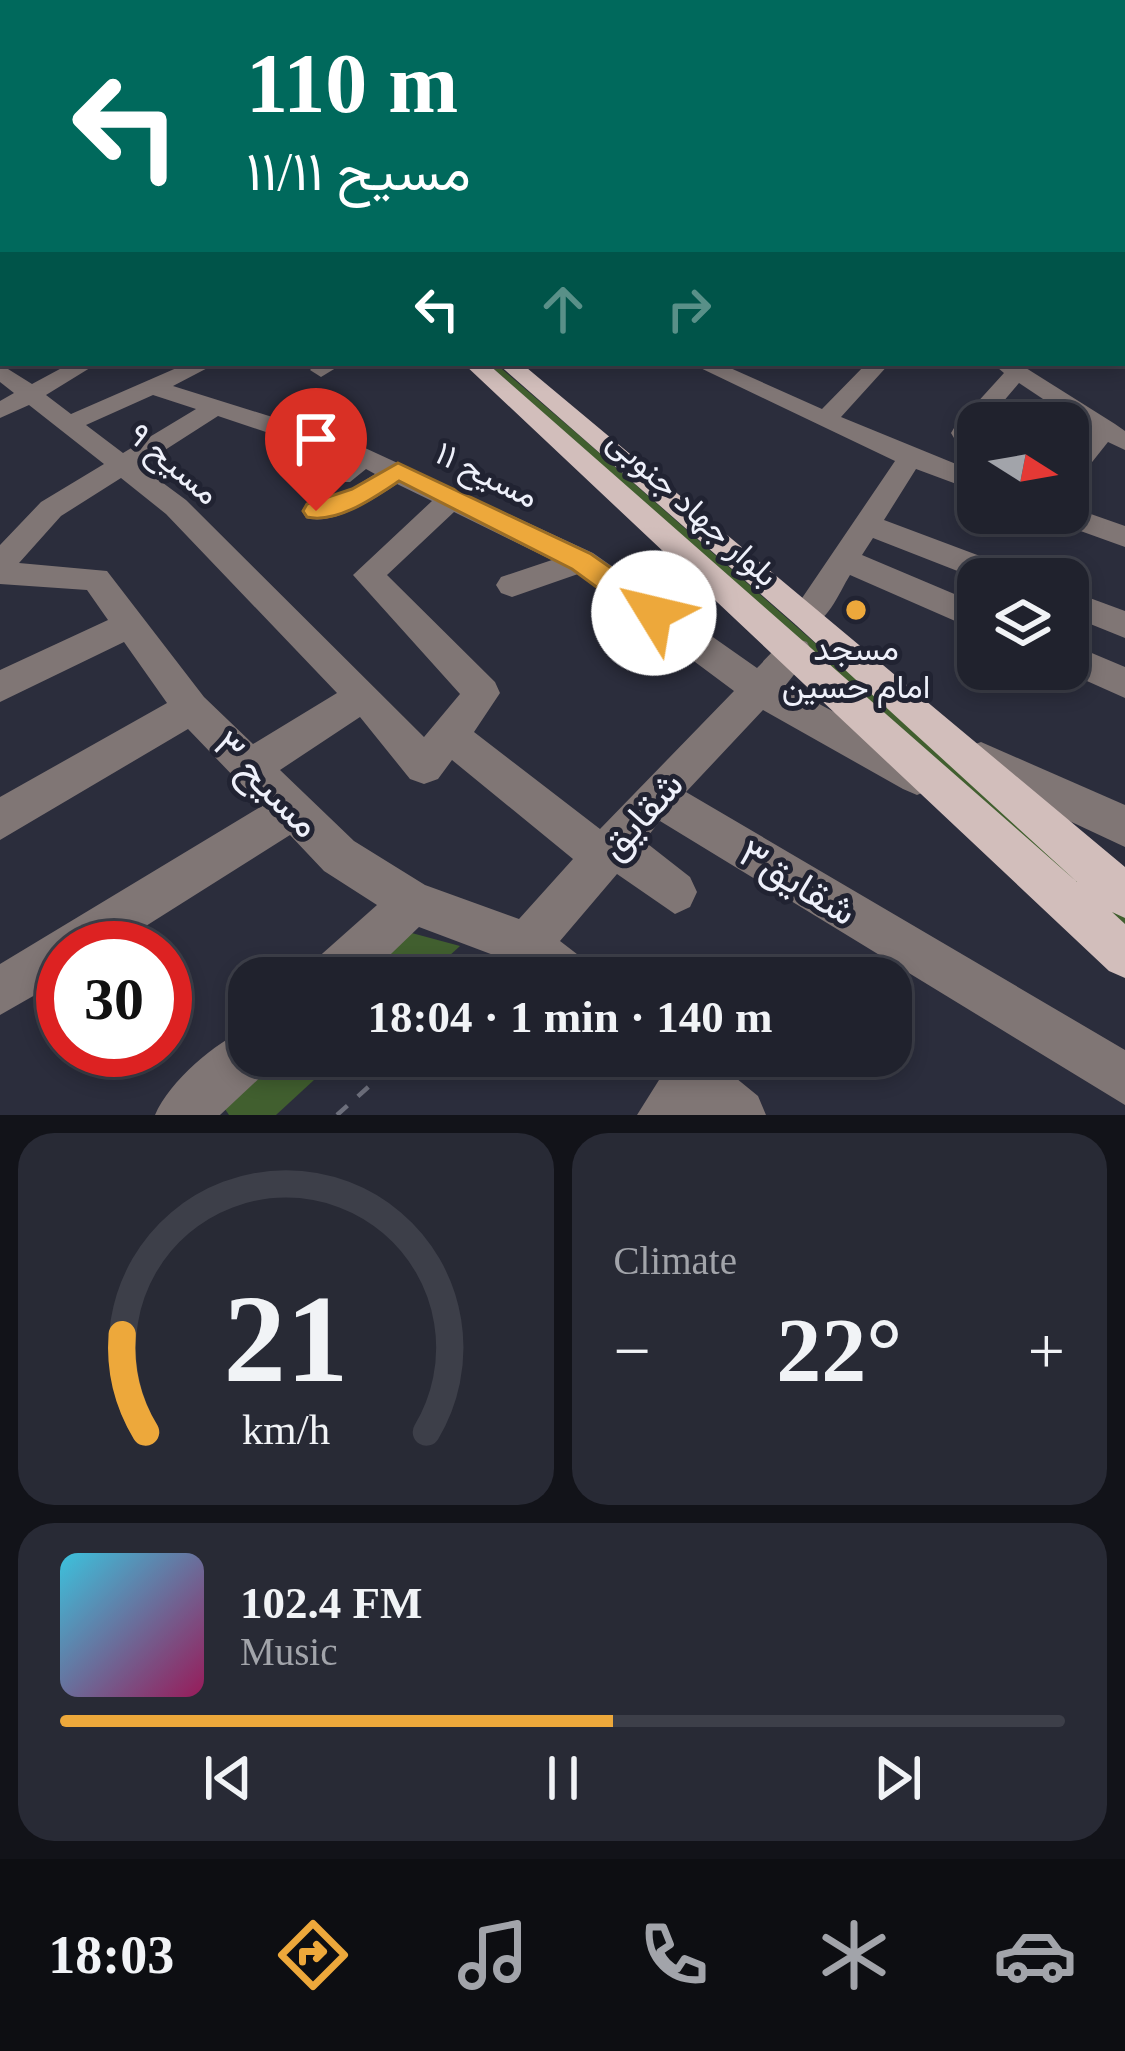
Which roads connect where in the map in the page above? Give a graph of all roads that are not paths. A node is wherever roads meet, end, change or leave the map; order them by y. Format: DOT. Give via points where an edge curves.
graph roads {
  1 [pos="81,366"];
  2 [pos="190,366"];
  3 [pos="477,366"];
  4 [pos="512,366"];
  5 [pos="706,366"];
  6 [pos="876,366"];
  7 [pos="1010,368"];
  8 [pos="0,370"];
  9 [pos="152,387"];
  10 [pos="28,394"];
  11 [pos="985,402"];
  12 [pos="216,407"];
  13 [pos="0,411"];
  14 [pos="825,420"];
  15 [pos="68,424"];
  16 [pos="1116,435"];
  17 [pos="364,457"];
  18 [pos="910,458"];
  19 [pos="1089,458"];
  20 [pos="120,465"];
  21 [pos="398,471"];
  22 [pos="957,475"];
  23 [pos="341,476"];
  24 [pos="452,498"];
  25 [pos="316,511"];
  26 [pos="868,524"];
  27 [pos="1089,524"];
  28 [pos="1125,537"];
  29 [pos="957,559"];
  30 [pos="844,560"];
  31 [pos="582,562"];
  32 [pos="0,568"];
  33 [pos="512,585"];
  34 [pos="957,609"];
  35 [pos="1089,610"];
  36 [pos="807,616"];
  37 [pos="1125,625"];
  38 [pos="127,626"];
  39 [pos="690,639"];
  40 [pos="795,652"];
  41 [pos="650,658"];
  42 [pos="1089,667"];
  43 [pos="1125,683"];
  44 [pos="0,687"];
  45 [pos="760,690"];
  46 [pos="363,696"];
  47 [pos="191,708"];
  48 [pos="449,735"];
  49 [pos="959,750"];
  50 [pos="250,766"];
  51 [pos="656,796"];
  52 [pos="951,796"];
  53 [pos="293,810"];
  54 [pos="0,820"];
  55 [pos="1125,826"];
  56 [pos="608,851"];
  57 [pos="675,892"];
  58 [pos="1125,896"];
  59 [pos="413,902"];
  60 [pos="113,921"];
  61 [pos="527,945"];
  62 [pos="1125,955"];
  63 [pos="354,957"];
  64 [pos="542,957"];
  65 [pos="36,969"];
  66 [pos="0,991"];
  67 [pos="228,1072"];
  68 [pos="1125,1079"];
  69 [pos="676,1083"];
  70 [pos="182,1115"];
  71 [pos="739,1115"];
  1 -- 10 [label="street"];
  2 -- 9 [label="street"];
  3 -- 40 [label="main road, بلوار جهاد جنوبی"];
  4 -- 36 [label="main road, بلوار جهاد جنوبی"];
  5 -- 14 [label="street"];
  6 -- 14 [label="street"];
  7 -- 11 [label="street"];
  7 -- 16 [label="street"];
  8 -- 10 [label="street, مسیح ۹"];
  9 -- 12 [label="street, مسیح ۱۱"];
  9 -- 15 [label="street"];
  10 -- 13 [label="street"];
  10 -- 15 [label="street, مسیح ۹"];
  12 -- 17 [label="street, مسیح ۱۱"];
  12 -- 20 [label="street"];
  14 -- 18 [label="street"];
  15 -- 20 [label="street, مسیح ۹"];
  16 -- 19 [label="street"];
  17 -- 21 [label="street, مسیح ۱۱"];
  17 -- 23 [label="street"];
  18 -- 22 [label="street"];
  18 -- 26 [label="street"];
  20 -- 32 [label="street" via="51,509"];
  20 -- 46 [label="street, مسیح ۹" via="176,507"];
  21 -- 24 [label="street, مسیح ۱۱"];
  21 -- 25 [label="street"];
  24 -- 31 [label="street, مسیح ۱۱"];
  24 -- 48 [label="street" via="368,575 482,693"];
  26 -- 29 [label="street"];
  26 -- 30 [label="street"];
  27 -- 28 [label="street"];
  30 -- 34 [label="street"];
  30 -- 36 [label="street"];
  31 -- 33 [label="street"];
  31 -- 39 [label="street, مسیح ۱۱"];
  32 -- 38 [label="street, مسیح ۳" via="96,579"];
  35 -- 37 [label="street"];
  36 -- 49 [label="main road, بلوار جهاد جنوبی"];
  38 -- 44 [label="street"];
  38 -- 47 [label="street, مسیح ۳"];
  39 -- 41 [label="street"];
  39 -- 45 [label="street, مسیح ۱۱"];
  40 -- 45 [label="street, شقایق"];
  40 -- 52 [label="main road, بلوار جهاد جنوبی"];
  42 -- 43 [label="street"];
  45 -- 51 [label="street, شقایق"];
  45 -- 52 [label="street, مسیح ۱۱"];
  46 -- 48 [label="street, مسیح ۹" via="424,766"];
  46 -- 50 [label="street"];
  47 -- 50 [label="street, مسیح ۳"];
  47 -- 54 [label="street"];
  48 -- 56 [label="street"];
  49 -- 55 [label="street"];
  49 -- 58 [label="main road, بلوار جهاد جنوبی"];
  50 -- 53 [label="street, مسیح ۳"];
  51 -- 56 [label="street, شقایق"];
  51 -- 68 [label="street, شقایق۳"];
  52 -- 62 [label="main road, بلوار جهاد جنوبی"];
  53 -- 59 [label="street, مسیح ۳" via="339,856"];
  53 -- 60 [label="street"];
  56 -- 57 [label="street"];
  56 -- 61 [label="street, شقایق"];
  59 -- 61 [label="street, مسیح ۳"];
  59 -- 63 [label="street"];
  61 -- 64 [label="street, مسیح ۳"];
  65 -- 66 [label="street"];
  67 -- 70 [label="street"];
  69 -- 71 [label="street"];
}
